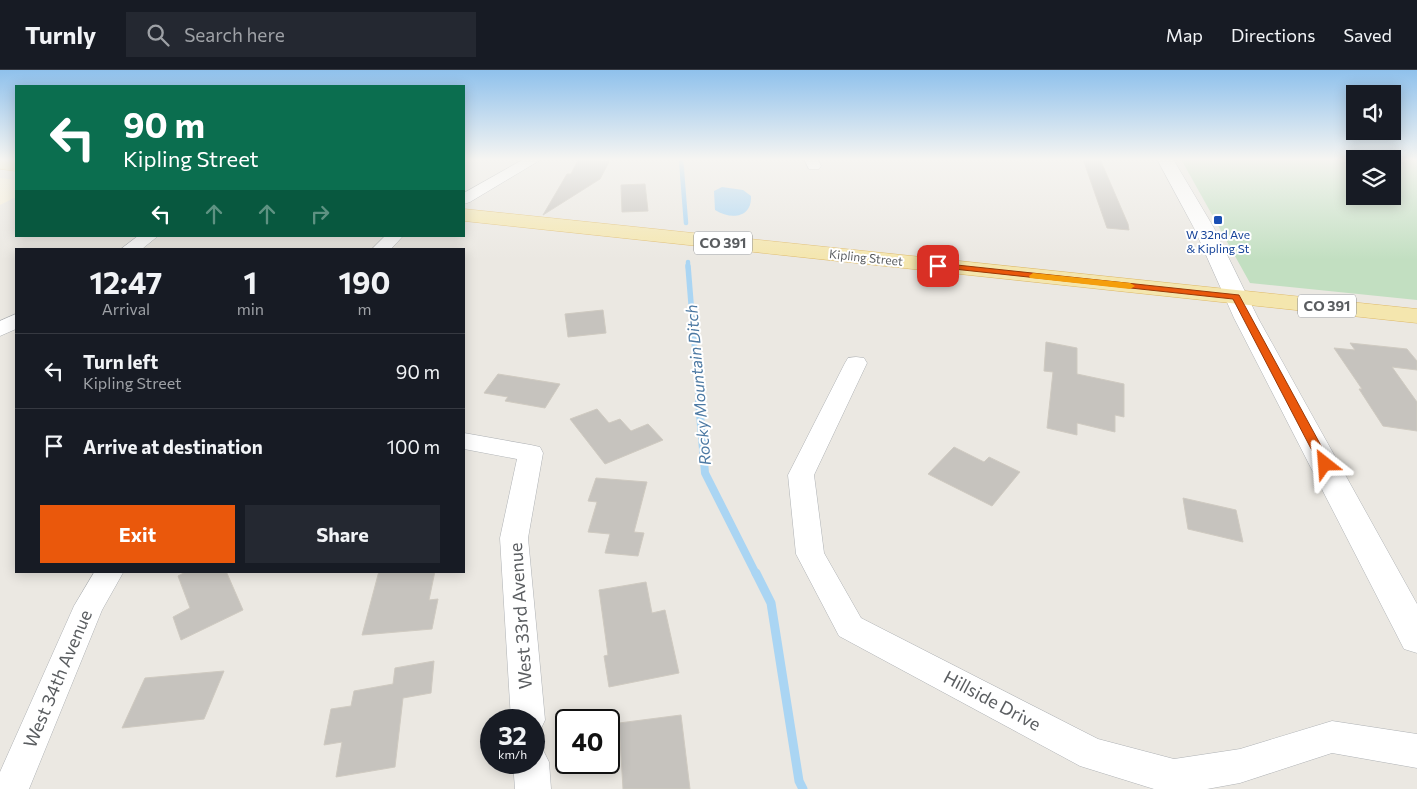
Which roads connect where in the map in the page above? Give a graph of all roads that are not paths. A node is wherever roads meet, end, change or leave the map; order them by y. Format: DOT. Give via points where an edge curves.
graph roads {
  1 [pos="1184,193"];
  2 [pos="465,215"];
  3 [pos="148,237"];
  4 [pos="394,237"];
  5 [pos="132,248"];
  6 [pos="382,248"];
  7 [pos="1236,297"];
  8 [pos="0,314"];
  9 [pos="1417,316"];
  10 [pos="15,319"];
  11 [pos="15,320"];
  12 [pos="0,330"];
  13 [pos="856,363"];
  14 [pos="465,441"];
  15 [pos="109,573"];
  16 [pos="1417,638"];
  17 [pos="527,709"];
  18 [pos="1417,751"];
  19 [pos="532,774"];
  20 [pos="11,789"];
  21 [pos="533,789"];
  1 -- 7 [label="street"];
  2 -- 7 [label="main road, Kipling Street / CO 391"];
  3 -- 5 [label="street"];
  4 -- 6 [label="street"];
  7 -- 9 [label="main road, Kipling Street / CO 391"];
  7 -- 16 [label="street"];
  8 -- 10 [label="street"];
  11 -- 12 [label="street"];
  13 -- 18 [label="street, Hillside Drive" via="801,475 810,554 850,627 1092,754 1174,777 1240,766 1332,737"];
  14 -- 17 [label="street, West 33rd Avenue" via="531,453 514,538"];
  15 -- 20 [label="street, West 34th Avenue" via="89,606"];
  19 -- 21 [label="street"];
}
